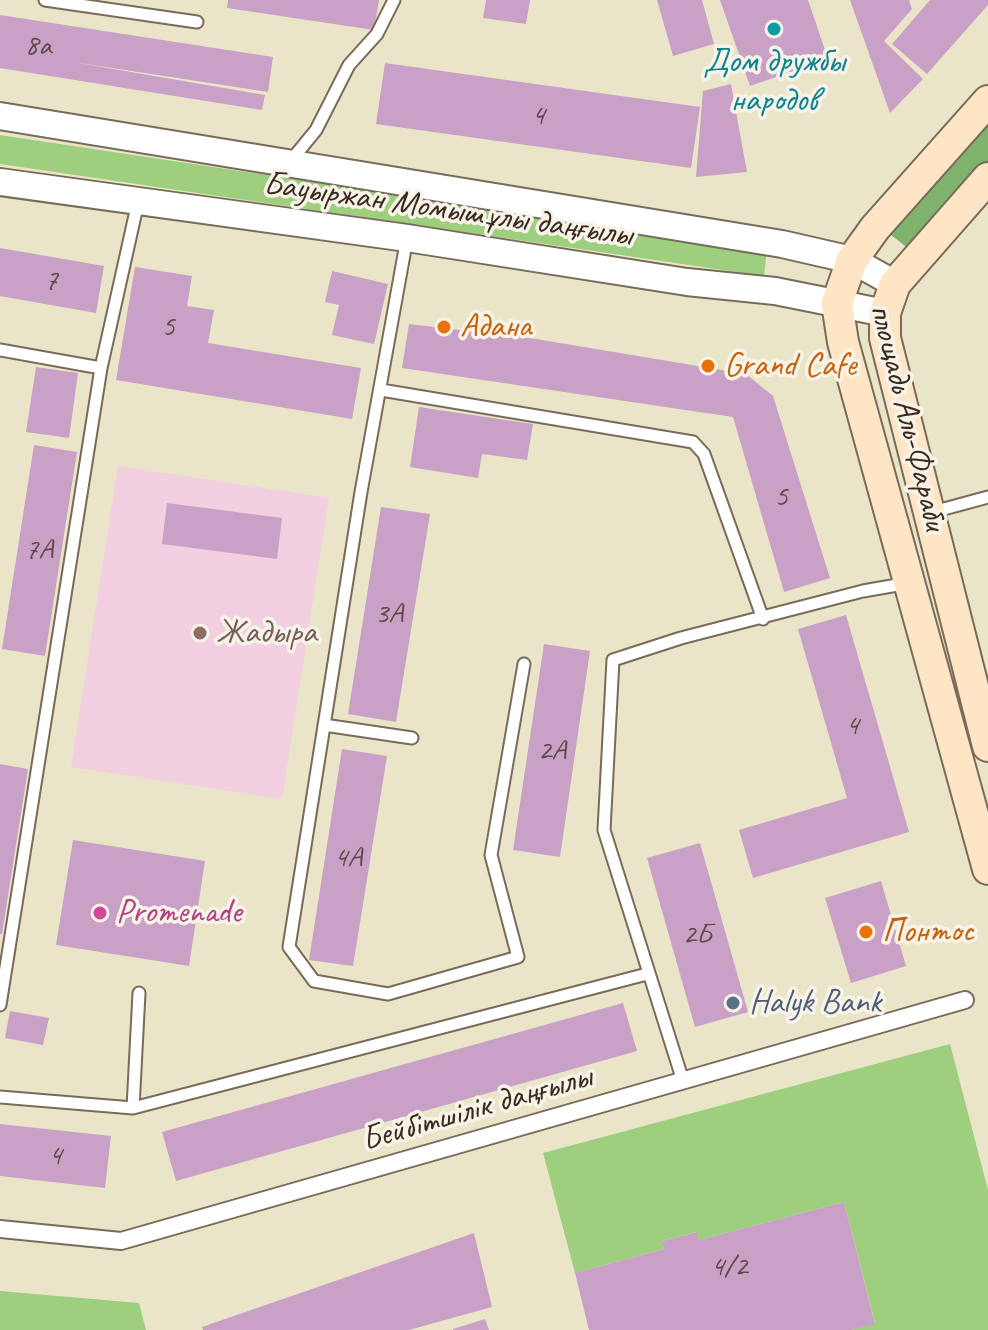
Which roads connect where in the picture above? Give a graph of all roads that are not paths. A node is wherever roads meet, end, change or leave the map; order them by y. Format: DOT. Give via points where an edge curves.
graph roads {
  1 [pos="45,0"];
  2 [pos="394,0"];
  3 [pos="87,3"];
  4 [pos="197,22"];
  5 [pos="988,101"];
  6 [pos="0,116"];
  7 [pos="288,164"];
  8 [pos="988,178"];
  9 [pos="0,182"];
  10 [pos="138,202"];
  11 [pos="407,238"];
  12 [pos="852,260"];
  13 [pos="895,284"];
  14 [pos="837,303"];
  15 [pos="885,313"];
  16 [pos="0,350"];
  17 [pos="101,368"];
  18 [pos="381,390"];
  19 [pos="988,497"];
  20 [pos="929,513"];
  21 [pos="910,583"];
  22 [pos="763,619"];
  23 [pos="524,664"];
  24 [pos="324,725"];
  25 [pos="412,738"];
  26 [pos="988,746"];
  27 [pos="987,858"];
  28 [pos="647,974"];
  29 [pos="139,993"];
  30 [pos="965,1000"];
  31 [pos="0,1005"];
  32 [pos="683,1081"];
  33 [pos="0,1097"];
  34 [pos="133,1108"];
  35 [pos="0,1229"];
  1 -- 3 [label="lane"];
  2 -- 7 [label="lane" via="377,34 349,65 316,130"];
  3 -- 4 [label="lane"];
  5 -- 12 [label="main road"];
  6 -- 7 [label="street, Бауыржан Момышұлы даңғылы"];
  7 -- 12 [label="street, Бауыржан Момышұлы даңғылы" via="782,244"];
  8 -- 13 [label="main road"];
  9 -- 10 [label="street, Бауыржан Момышұлы даңғылы"];
  10 -- 11 [label="street, Бауыржан Момышұлы даңғылы"];
  10 -- 17 [label="lane"];
  11 -- 14 [label="street, Бауыржан Момышұлы даңғылы"];
  11 -- 18 [label="lane"];
  12 -- 13 [label="street, площадь Аль-Фараби"];
  12 -- 14 [label="main road, площадь Аль-Фараби"];
  13 -- 15 [label="main road, площадь Аль-Фараби"];
  14 -- 15 [label="street, Бауыржан Момышұлы даңғылы"];
  14 -- 21 [label="main road, площадь Аль-Фараби" via="843,342"];
  15 -- 20 [label="main road, площадь Аль-Фараби" via="885,338"];
  16 -- 17 [label="lane"];
  17 -- 31 [label="lane"];
  18 -- 22 [label="lane" via="693,442 704,454"];
  18 -- 24 [label="lane"];
  19 -- 20 [label="lane"];
  20 -- 26 [label="main road, площадь Аль-Фараби"];
  21 -- 22 [label="lane"];
  21 -- 27 [label="main road, площадь Аль-Фараби"];
  22 -- 28 [label="lane" via="613,660 604,830"];
  23 -- 24 [label="lane" via="491,855 518,957 388,994 314,981 289,947"];
  24 -- 25 [label="lane"];
  28 -- 32 [label="lane"];
  28 -- 34 [label="lane"];
  29 -- 34 [label="lane"];
  30 -- 32 [label="street, Бейбітшілік даңғылы"];
  32 -- 35 [label="street, Бейбітшілік даңғылы" via="121,1241"];
  33 -- 34 [label="lane"];
}
